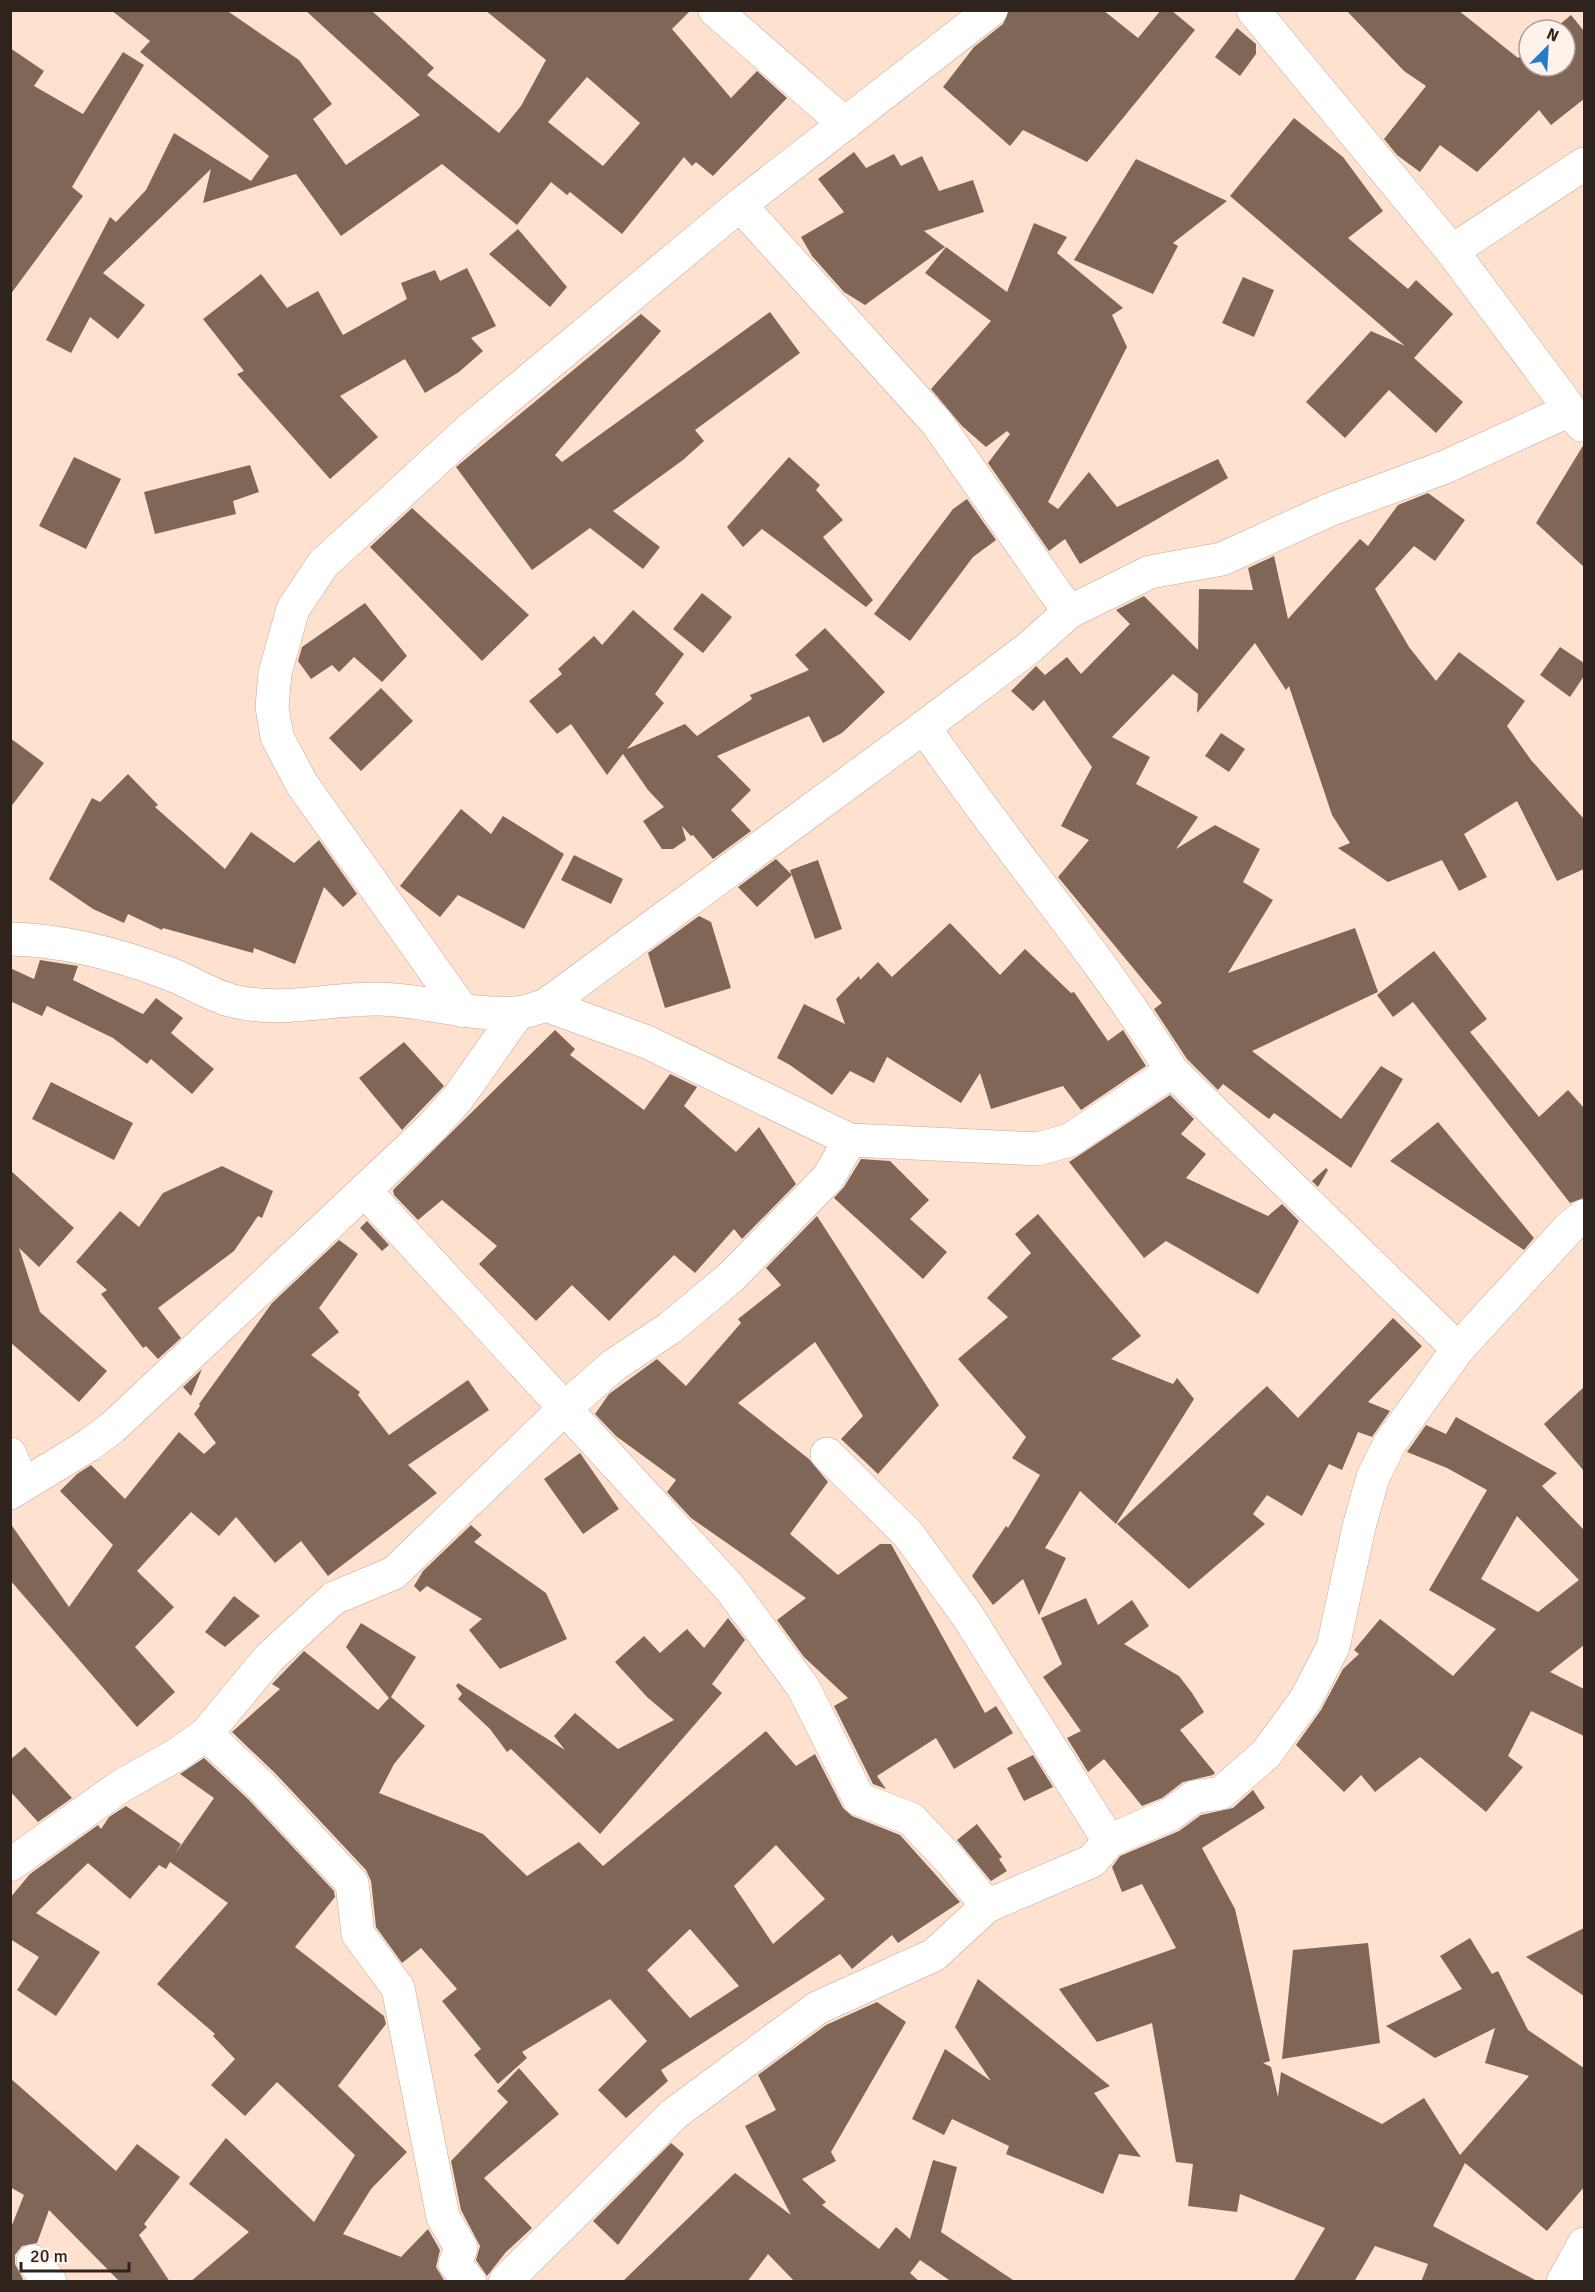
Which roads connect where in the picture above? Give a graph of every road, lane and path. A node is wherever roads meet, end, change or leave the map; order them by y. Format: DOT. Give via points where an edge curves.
graph roads {
  1 [pos="715,10"];
  2 [pos="991,10"];
  3 [pos="1253,10"];
  4 [pos="845,124"];
  5 [pos="1584,164"];
  6 [pos="740,205"];
  7 [pos="1452,251"];
  8 [pos="1577,418"];
  9 [pos="1069,612"];
  10 [pos="924,727"];
  11 [pos="10,939"];
  12 [pos="531,1010"];
  13 [pos="463,1011"];
  14 [pos="1173,1071"];
  15 [pos="850,1140"];
  16 [pos="365,1191"];
  17 [pos="1584,1216"];
  18 [pos="1458,1349"];
  19 [pos="565,1408"];
  20 [pos="10,1454"];
  21 [pos="827,1455"];
  22 [pos="16,1489"];
  23 [pos="206,1734"];
  24 [pos="1109,1842"];
  25 [pos="10,1864"];
  26 [pos="987,1906"];
  27 [pos="1584,2244"];
  28 [pos="470,2282"];
  29 [pos="505,2282"];
  30 [pos="1563,2282"];
  1 -- 4 [label="street"];
  2 -- 4 [label="street"];
  3 -- 7 [label="street"];
  4 -- 6 [label="street"];
  5 -- 7 [label="street"];
  6 -- 9 [label="street" via="937,423"];
  6 -- 13 [label="street" via="469,430 323,564 293,609 275,673 272,707 278,737 302,784"];
  7 -- 8 [label="street"];
  8 -- 9 [label="street" via="1329,510 1222,559 1150,572"];
  9 -- 10 [label="street" via="1030,647"];
  10 -- 12 [label="street"];
  10 -- 14 [label="street" via="978,806 1138,1017"];
  11 -- 13 [label="street" via="42,940 90,950 170,974 232,1001 270,1007 378,999"];
  12 -- 13 [label="street"];
  12 -- 15 [label="street" via="647,1042"];
  12 -- 16 [label="street" via="431,1128"];
  14 -- 15 [label="street" via="1070,1140 1038,1149"];
  14 -- 18 [label="street"];
  15 -- 19 [label="street" via="828,1178 731,1277 670,1328 614,1365"];
  16 -- 19 [label="street"];
  16 -- 22 [label="street" via="113,1427"];
  17 -- 18 [label="street"];
  18 -- 24 [label="street" via="1390,1443 1373,1477 1333,1647 1306,1699 1266,1754 1221,1793 1194,1797 1171,1814"];
  19 -- 23 [label="street" via="394,1573 334,1598 269,1658"];
  19 -- 26 [label="street" via="729,1587 803,1688 859,1799 911,1819"];
  20 -- 22 [label="street"];
  21 -- 24 [label="street" via="908,1534 967,1615"];
  23 -- 25 [label="street" via="121,1786"];
  23 -- 28 [label="street" via="352,1882 358,1934 398,1988 443,2217 461,2248 455,2264"];
  24 -- 26 [label="street" via="1092,1862"];
  26 -- 29 [label="street" via="934,1955 817,2008 720,2077 674,2114"];
  27 -- 30 [label="street"];
}
